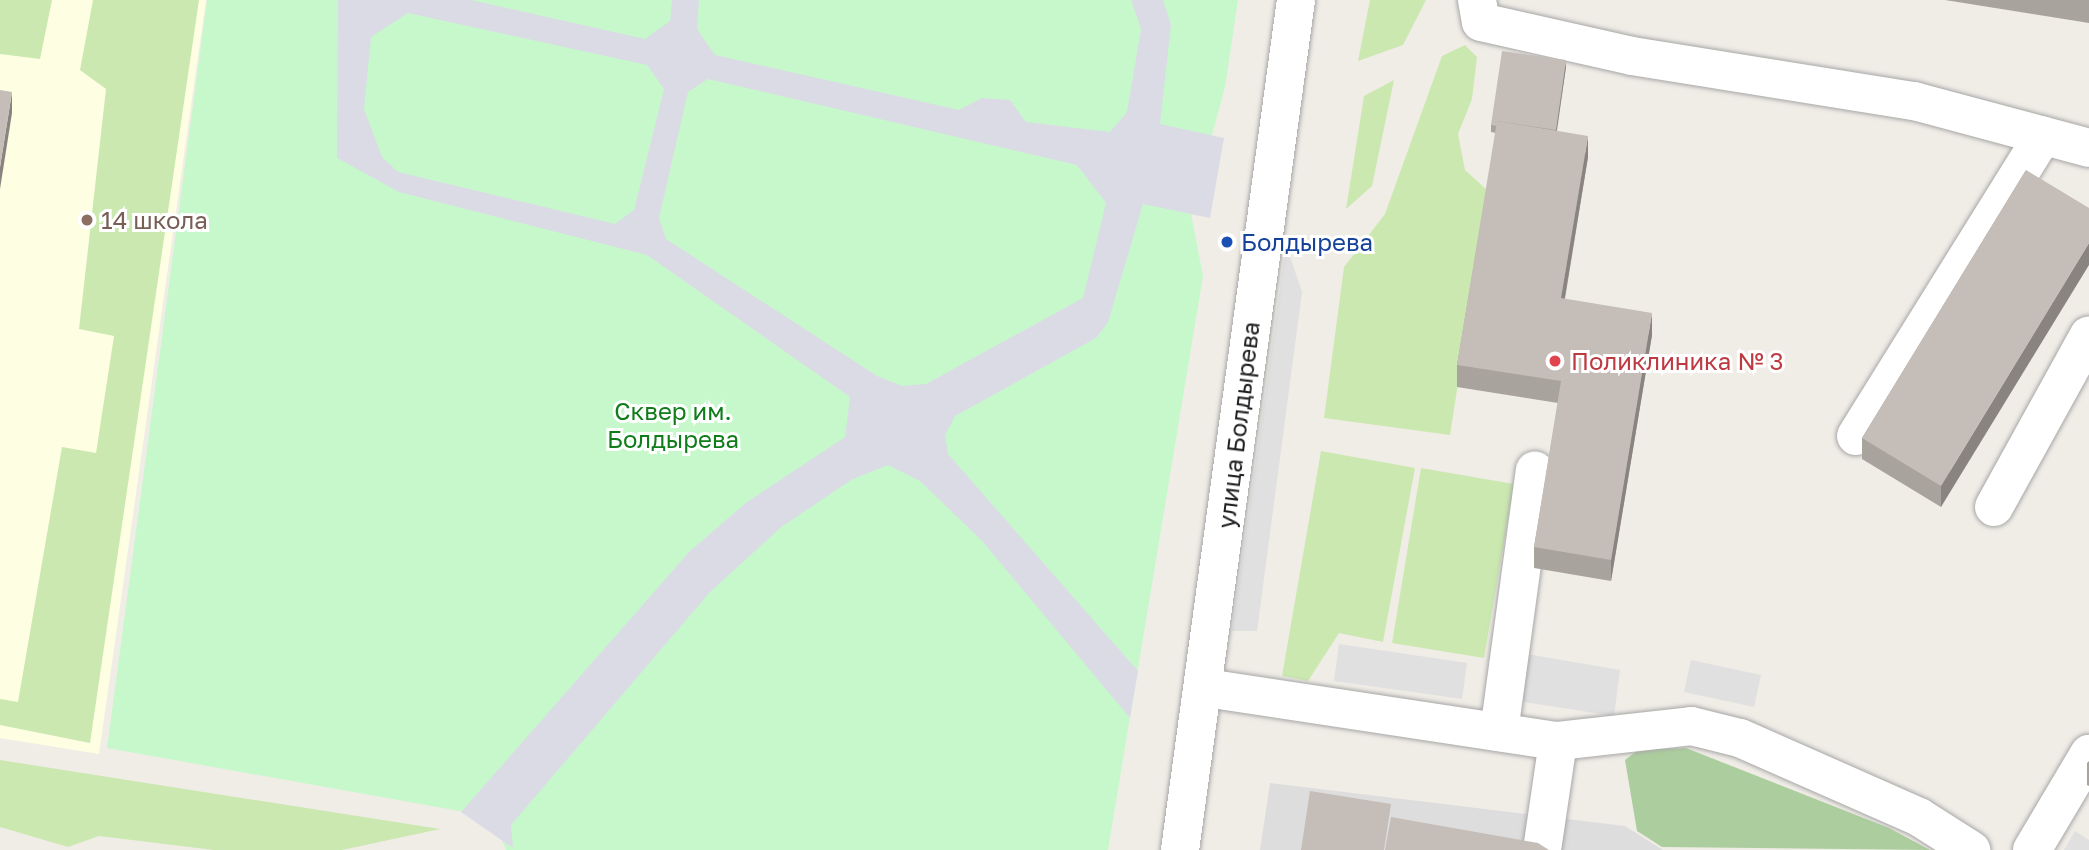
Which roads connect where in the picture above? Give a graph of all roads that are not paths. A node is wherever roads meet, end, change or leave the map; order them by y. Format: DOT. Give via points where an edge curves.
graph roads {
  1 [pos="1296,0"];
  2 [pos="1477,0"];
  3 [pos="2043,135"];
  4 [pos="2089,148"];
  5 [pos="2089,335"];
  6 [pos="1856,436"];
  7 [pos="1535,470"];
  8 [pos="1994,507"];
  9 [pos="1206,688"];
  10 [pos="1499,732"];
  11 [pos="1558,741"];
  12 [pos="2089,754"];
  13 [pos="1180,850"];
  14 [pos="1542,850"];
  15 [pos="1971,850"];
  16 [pos="2032,850"];
  1 -- 9 [label="street, улица Болдырева"];
  2 -- 3 [label="street" via="1481,22 1632,56 1914,101"];
  3 -- 4 [label="street"];
  3 -- 6 [label="street"];
  5 -- 8 [label="street"];
  7 -- 10 [label="street"];
  9 -- 10 [label="street"];
  9 -- 13 [label="street, улица Болдырева"];
  10 -- 11 [label="street"];
  11 -- 14 [label="street"];
  11 -- 15 [label="street" via="1691,726 1740,738 1919,817"];
  12 -- 16 [label="street"];
}
